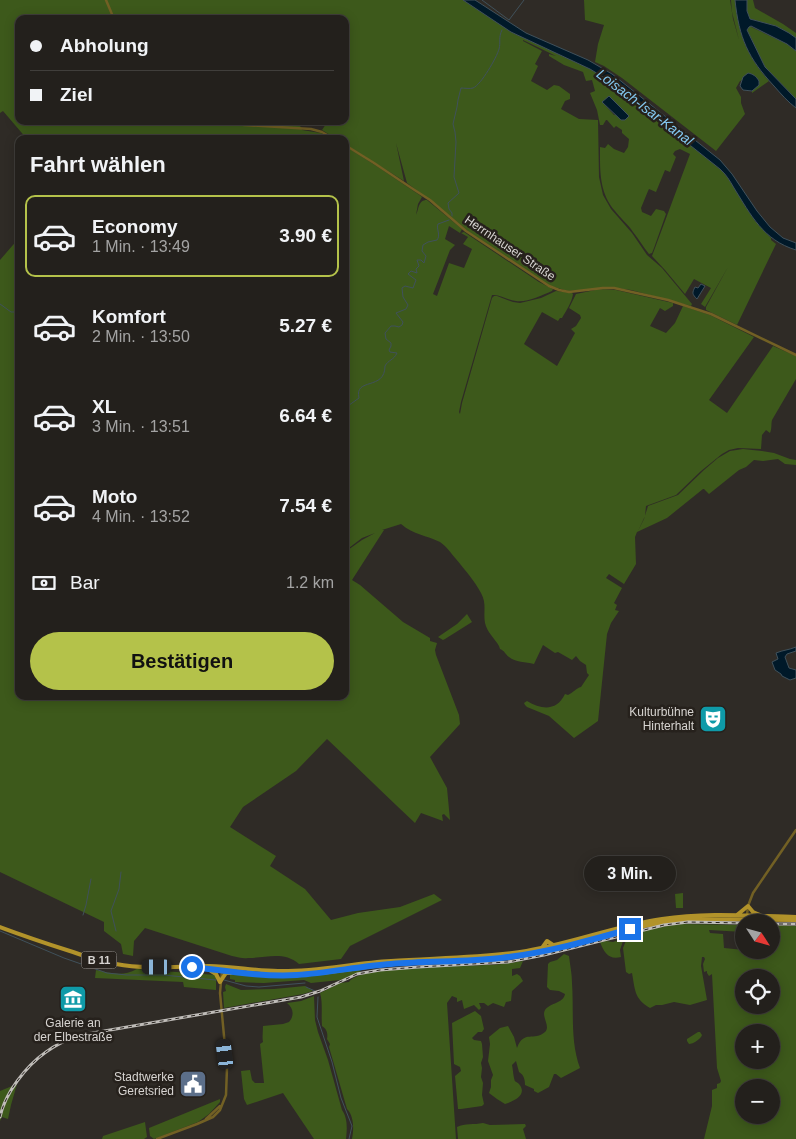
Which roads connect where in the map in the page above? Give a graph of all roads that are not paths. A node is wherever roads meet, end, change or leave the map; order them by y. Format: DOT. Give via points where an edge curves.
graph roads {
  1 [pos="106,0"];
  2 [pos="112,15"];
  3 [pos="244,125"];
  4 [pos="327,135"];
  5 [pos="349,147"];
  6 [pos="796,355"];
  7 [pos="796,830"];
  8 [pos="748,906"];
  9 [pos="738,914"];
  10 [pos="747,914"];
  11 [pos="758,914"];
  12 [pos="735,916"];
  13 [pos="735,918"];
  14 [pos="780,918"];
  15 [pos="780,919"];
  16 [pos="796,919"];
  17 [pos="0,927"];
  18 [pos="192,967"];
  19 [pos="222,968"];
  20 [pos="204,969"];
  21 [pos="241,972"];
  22 [pos="220,982"];
  23 [pos="156,1139"];
  1 -- 2 [label="street"];
  3 -- 4 [label="street" via="312,129"];
  5 -- 6 [label="street, Herrnhauser Straße" via="430,200 466,231 549,286 569,292 614,288 668,300 711,314"];
  7 -- 8 [label="street"];
  8 -- 9 [label="main road"];
  8 -- 10 [label="street"];
  8 -- 11 [label="main road"];
  12 -- 19 [label="main road, B 11" via="662,919 555,945 547,941 542,948 523,952 478,957 390,960 297,971"];
  13 -- 21 [label="main road, B 11" via="663,922 555,949 502,958 390,964 297,975"];
  14 -- 16 [label="main road, B 11"];
  15 -- 16 [label="main road, B 11"];
  17 -- 18 [label="main road, B 11" via="116,964"];
  18 -- 19 [label="main road, B 11"];
  18 -- 20 [label="main road, B 11"];
  19 -- 20 [label="main road, B 11"];
  19 -- 21 [label="main road, B 11"];
  19 -- 22 [label="street"];
  20 -- 22 [label="main road" via="216,974"];
  21 -- 22 [label="main road" via="226,974"];
  22 -- 23 [label="street" via="226,1095 221,1105 205,1120"];
}
